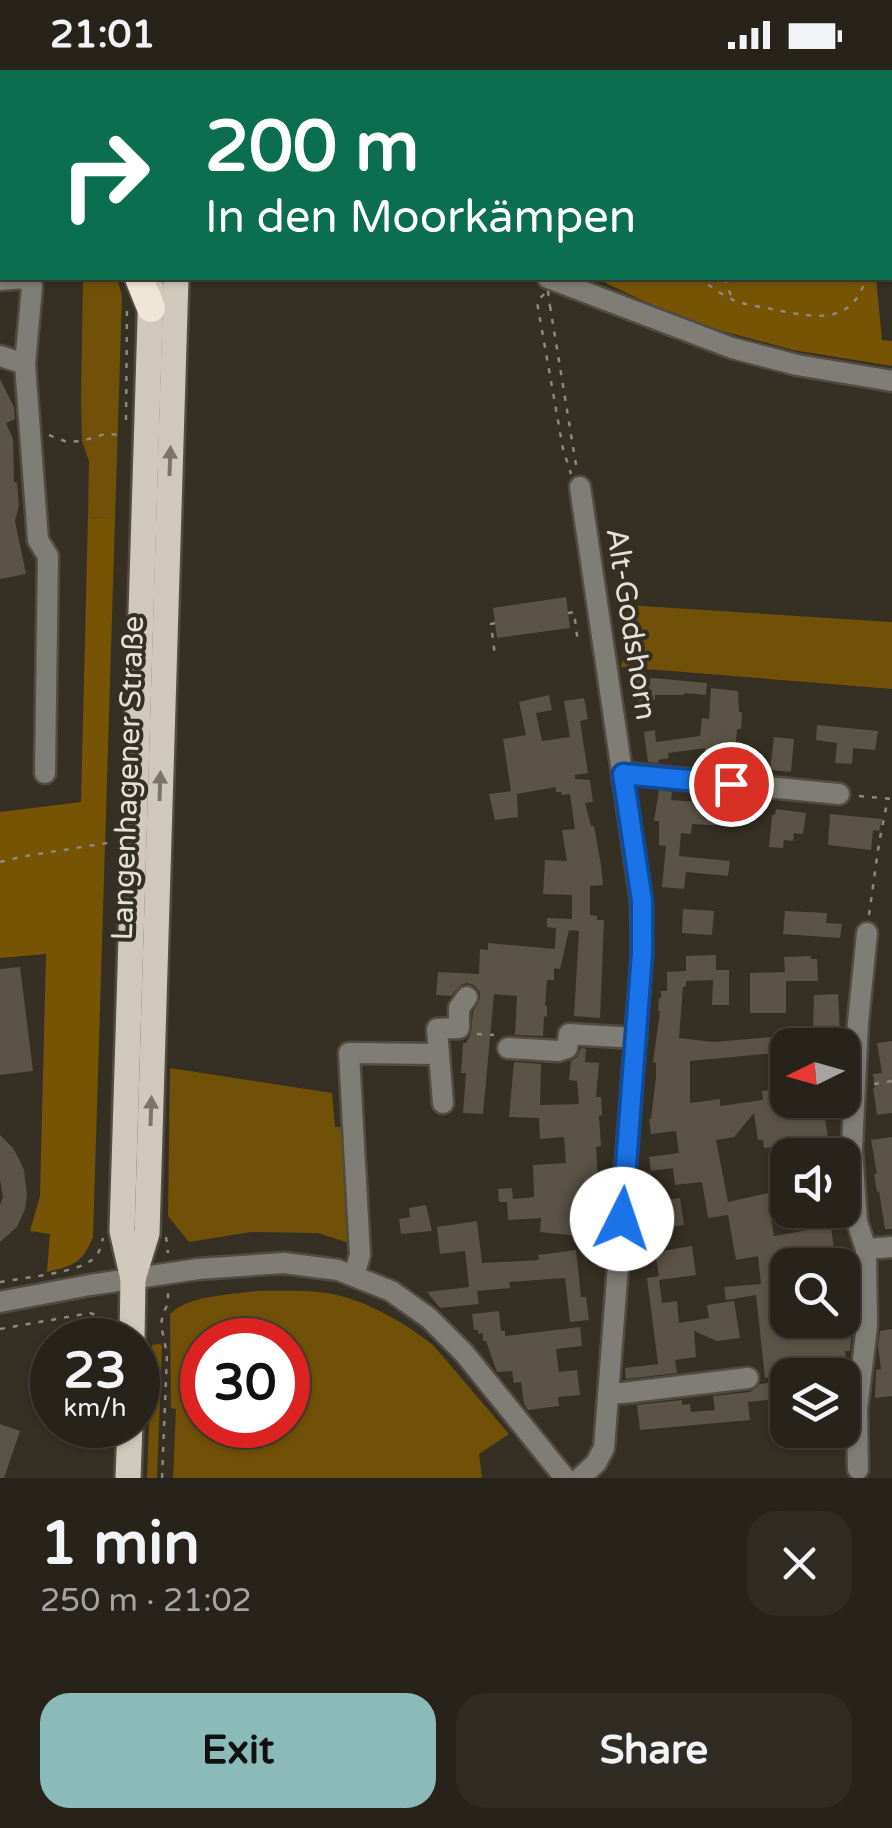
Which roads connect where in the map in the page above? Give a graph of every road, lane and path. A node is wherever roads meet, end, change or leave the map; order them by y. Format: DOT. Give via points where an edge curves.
graph roads {
  1 [pos="27,280"];
  2 [pos="140,280"];
  3 [pos="153,280"];
  4 [pos="178,280"];
  5 [pos="701,280"];
  6 [pos="726,280"];
  7 [pos="865,280"];
  8 [pos="550,281"];
  9 [pos="732,300"];
  10 [pos="162,310"];
  11 [pos="0,356"];
  12 [pos="26,364"];
  13 [pos="892,380"];
  14 [pos="30,430"];
  15 [pos="125,435"];
  16 [pos="580,487"];
  17 [pos="568,613"];
  18 [pos="495,623"];
  19 [pos="578,643"];
  20 [pos="495,656"];
  21 [pos="45,774"];
  22 [pos="623,774"];
  23 [pos="839,794"];
  24 [pos="890,798"];
  25 [pos="120,839"];
  26 [pos="0,862"];
  27 [pos="867,932"];
  28 [pos="467,997"];
  29 [pos="458,1028"];
  30 [pos="636,1038"];
  31 [pos="508,1048"];
  32 [pos="439,1054"];
  33 [pos="442,1103"];
  34 [pos="104,1230"];
  35 [pos="892,1247"];
  36 [pos="866,1249"];
  37 [pos="354,1276"];
  38 [pos="133,1279"];
  39 [pos="0,1282"];
  40 [pos="0,1302"];
  41 [pos="168,1304"];
  42 [pos="66,1318"];
  43 [pos="101,1318"];
  44 [pos="125,1318"];
  45 [pos="30,1324"];
  46 [pos="0,1329"];
  47 [pos="748,1378"];
  48 [pos="609,1392"];
  49 [pos="129,1448"];
  50 [pos="858,1469"];
  51 [pos="128,1478"];
  52 [pos="162,1478"];
  53 [pos="565,1478"];
  54 [pos="580,1478"];
  1 -- 12 [label="street"];
  2 -- 10 [label="highway"];
  3 -- 10 [label="main road, Langenhagener Straße"];
  4 -- 10 [label="main road"];
  5 -- 9 [label="path"];
  6 -- 9 [label="path"];
  7 -- 9 [label="path" via="847,310 829,317"];
  8 -- 13 [label="street" via="732,348"];
  8 -- 16 [label="path, bridge"];
  8 -- 16 [label="path" via="536,302 563,449"];
  10 -- 38 [label="main road, Langenhagener Straße" via="122,1231"];
  11 -- 12 [label="street"];
  12 -- 14 [label="street"];
  14 -- 15 [label="path" via="67,442"];
  14 -- 21 [label="street" via="38,540 48,556"];
  16 -- 22 [label="street, Alt-Godshorn"];
  17 -- 19 [label="path" via="574,612"];
  18 -- 20 [label="path"];
  22 -- 23 [label="street"];
  22 -- 30 [label="street, Alt-Godshorn" via="642,901"];
  23 -- 24 [label="path"];
  24 -- 27 [label="path"];
  25 -- 26 [label="path"];
  27 -- 36 [label="street" via="852,1150 857,1222"];
  28 -- 29 [label="street"];
  29 -- 31 [label="path" via="503,1036"];
  29 -- 32 [label="street" via="437,1029"];
  30 -- 31 [label="street" via="569,1034 567,1048 558,1051"];
  30 -- 48 [label="street, Alt-Godshorn"];
  32 -- 33 [label="street"];
  32 -- 37 [label="street" via="349,1053 360,1254"];
  34 -- 39 [label="path" via="90,1262"];
  35 -- 36 [label="street"];
  36 -- 50 [label="street"];
  37 -- 38 [label="street" via="284,1263"];
  37 -- 53 [label="street" via="429,1318"];
  38 -- 40 [label="street"];
  38 -- 44 [label="main road, Langenhagener Straße"];
  41 -- 52 [label="path" via="162,1325"];
  42 -- 43 [label="path"];
  45 -- 46 [label="path"];
  47 -- 48 [label="street"];
  48 -- 54 [label="street, Alt-Godshorn" via="604,1448"];
  49 -- 51 [label="main road"];
}
